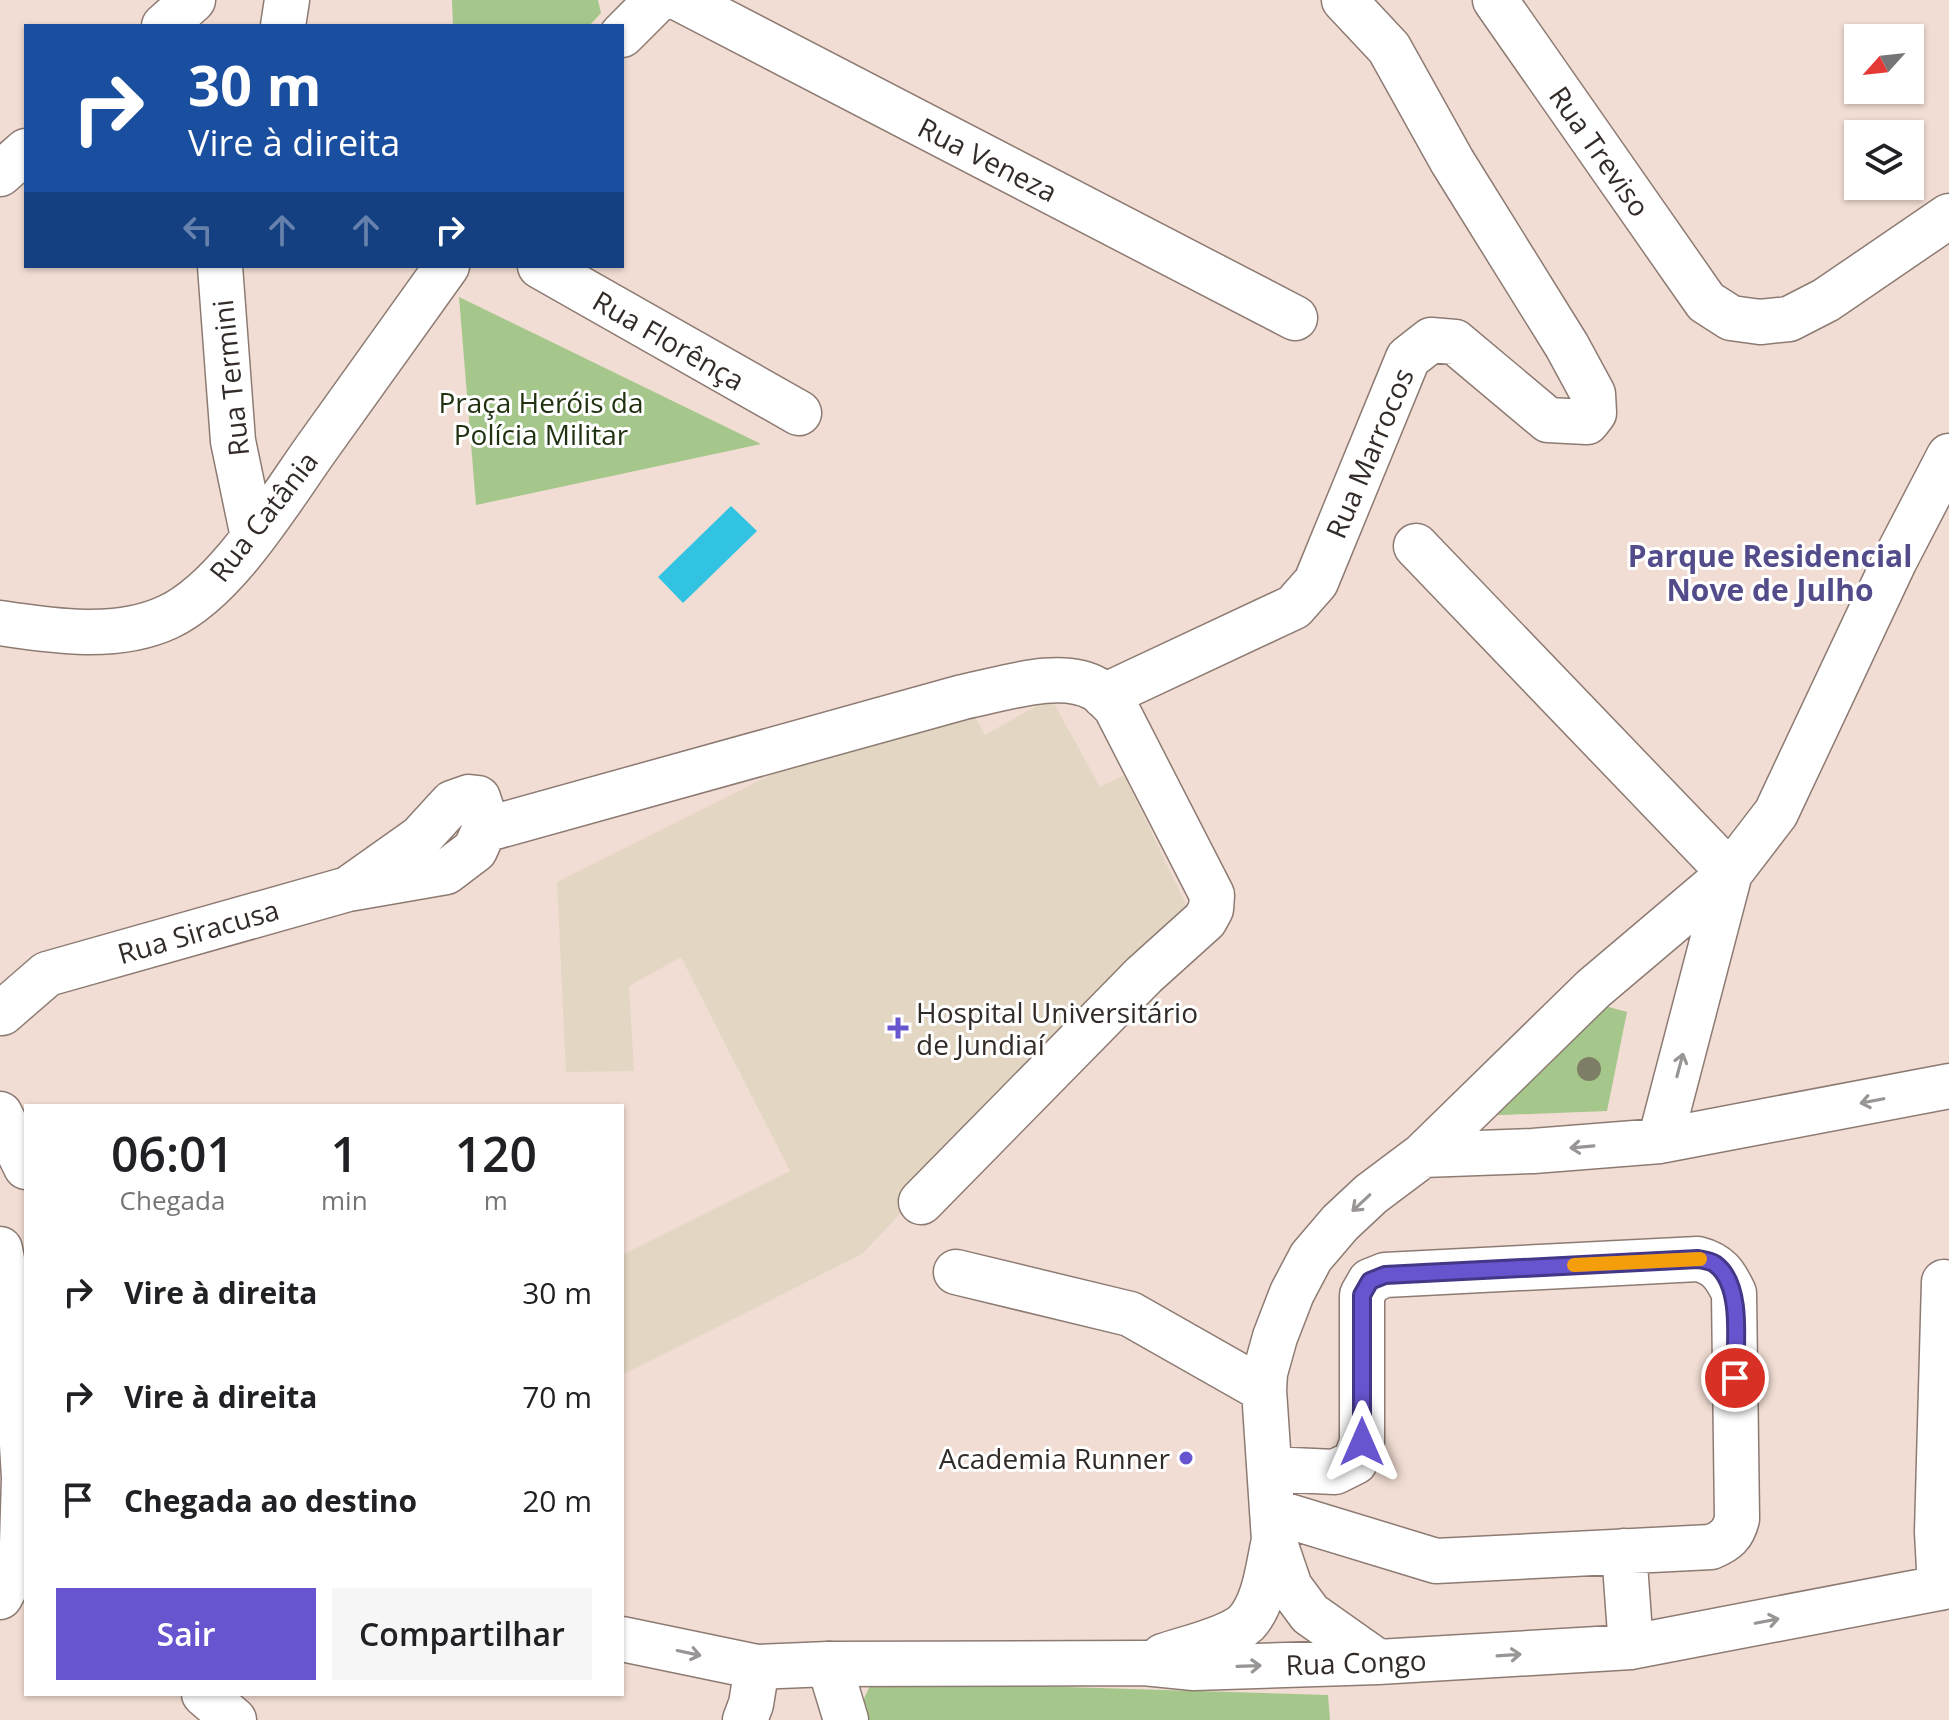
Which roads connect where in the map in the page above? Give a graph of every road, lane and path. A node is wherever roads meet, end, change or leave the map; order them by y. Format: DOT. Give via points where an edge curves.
graph roads {
  1 [pos="193,0"];
  2 [pos="287,0"];
  3 [pos="657,0"];
  4 [pos="682,0"];
  5 [pos="1344,0"];
  6 [pos="1495,0"];
  7 [pos="166,24"];
  8 [pos="283,24"];
  9 [pos="624,33"];
  10 [pos="24,153"];
  11 [pos="0,174"];
  12 [pos="1949,216"];
  13 [pos="220,268"];
  14 [pos="446,268"];
  15 [pos="544,268"];
  16 [pos="1295,318"];
  17 [pos="799,413"];
  18 [pos="1949,456"];
  19 [pos="253,537"];
  20 [pos="1416,546"];
  21 [pos="0,623"];
  22 [pos="1104,696"];
  23 [pos="1730,873"];
  24 [pos="0,1003"];
  25 [pos="1949,1086"];
  26 [pos="0,1114"];
  27 [pos="1660,1141"];
  28 [pos="1423,1155"];
  29 [pos="24,1163"];
  30 [pos="921,1202"];
  31 [pos="0,1249"];
  32 [pos="956,1272"];
  33 [pos="1944,1282"];
  34 [pos="8,1324"];
  35 [pos="1264,1390"];
  36 [pos="1272,1507"];
  37 [pos="1624,1551"];
  38 [pos="15,1577"];
  39 [pos="1944,1587"];
  40 [pos="624,1639"];
  41 [pos="1631,1647"];
  42 [pos="1378,1662"];
  43 [pos="1144,1663"];
  44 [pos="829,1664"];
  45 [pos="757,1667"];
  46 [pos="206,1696"];
  47 [pos="234,1720"];
  48 [pos="745,1720"];
  49 [pos="846,1720"];
  1 -- 7 [label="street"];
  2 -- 8 [label="street"];
  3 -- 9 [label="street"];
  4 -- 16 [label="street, Rua Veneza"];
  5 -- 22 [label="street, Rua Marrocos" via="1389,48 1567,346 1593,394 1594,413 1587,422 1548,420 1455,342 1431,340 1408,358 1316,582 1294,607"];
  6 -- 12 [label="street, Rua Treviso" via="1706,302 1731,318 1789,319 1826,300"];
  10 -- 11 [label="street"];
  13 -- 19 [label="street, Rua Termini" via="233,441"];
  14 -- 19 [label="street, Rua Catânia"];
  15 -- 17 [label="street, Rua Florênça"];
  18 -- 23 [label="street" via="1776,813"];
  19 -- 21 [label="street, Rua Catânia" via="212,585 167,618 89,632"];
  20 -- 23 [label="street"];
  22 -- 24 [label="street, Rua Siracusa" via="1071,681 1044,680 963,697 484,830 478,798 469,797 452,803 420,838 348,889 47,974"];
  22 -- 30 [label="street" via="1115,706 1212,895 1211,909"];
  27 -- 23 [label="street, one-way"];
  23 -- 28 [label="street" via="1593,989"];
  25 -- 27 [label="street, one-way"];
  26 -- 29 [label="street"];
  27 -- 28 [label="street, one-way"];
  28 -- 35 [label="street, one-way" via="1371,1194 1311,1257 1275,1337"];
  31 -- 34 [label="street"];
  32 -- 35 [label="street" via="1130,1314"];
  33 -- 39 [label="street" via="1937,1532"];
  34 -- 38 [label="street" via="24,1478"];
  35 -- 36 [label="street"];
  36 -- 37 [label="street" via="1436,1561"];
  36 -- 37 [label="street" via="1355,1462 1362,1442 1362,1295 1370,1281 1385,1275 1698,1259 1714,1263 1734,1293 1734,1531 1711,1547"];
  36 -- 42 [label="street" via="1290,1587 1310,1614"];
  36 -- 43 [label="street" via="1261,1596 1246,1623"];
  37 -- 41 [label="street"];
  41 -- 39 [label="street, Rua Congo, one-way"];
  40 -- 45 [label="street, Rua Congo, one-way"];
  42 -- 41 [label="street, Rua Congo, one-way"];
  43 -- 42 [label="street, Rua Congo, one-way" via="1194,1668"];
  43 -- 44 [label="street, Rua Congo"];
  44 -- 45 [label="street, Rua Congo"];
  44 -- 49 [label="street"];
  45 -- 48 [label="street"];
  46 -- 47 [label="street"];
}
